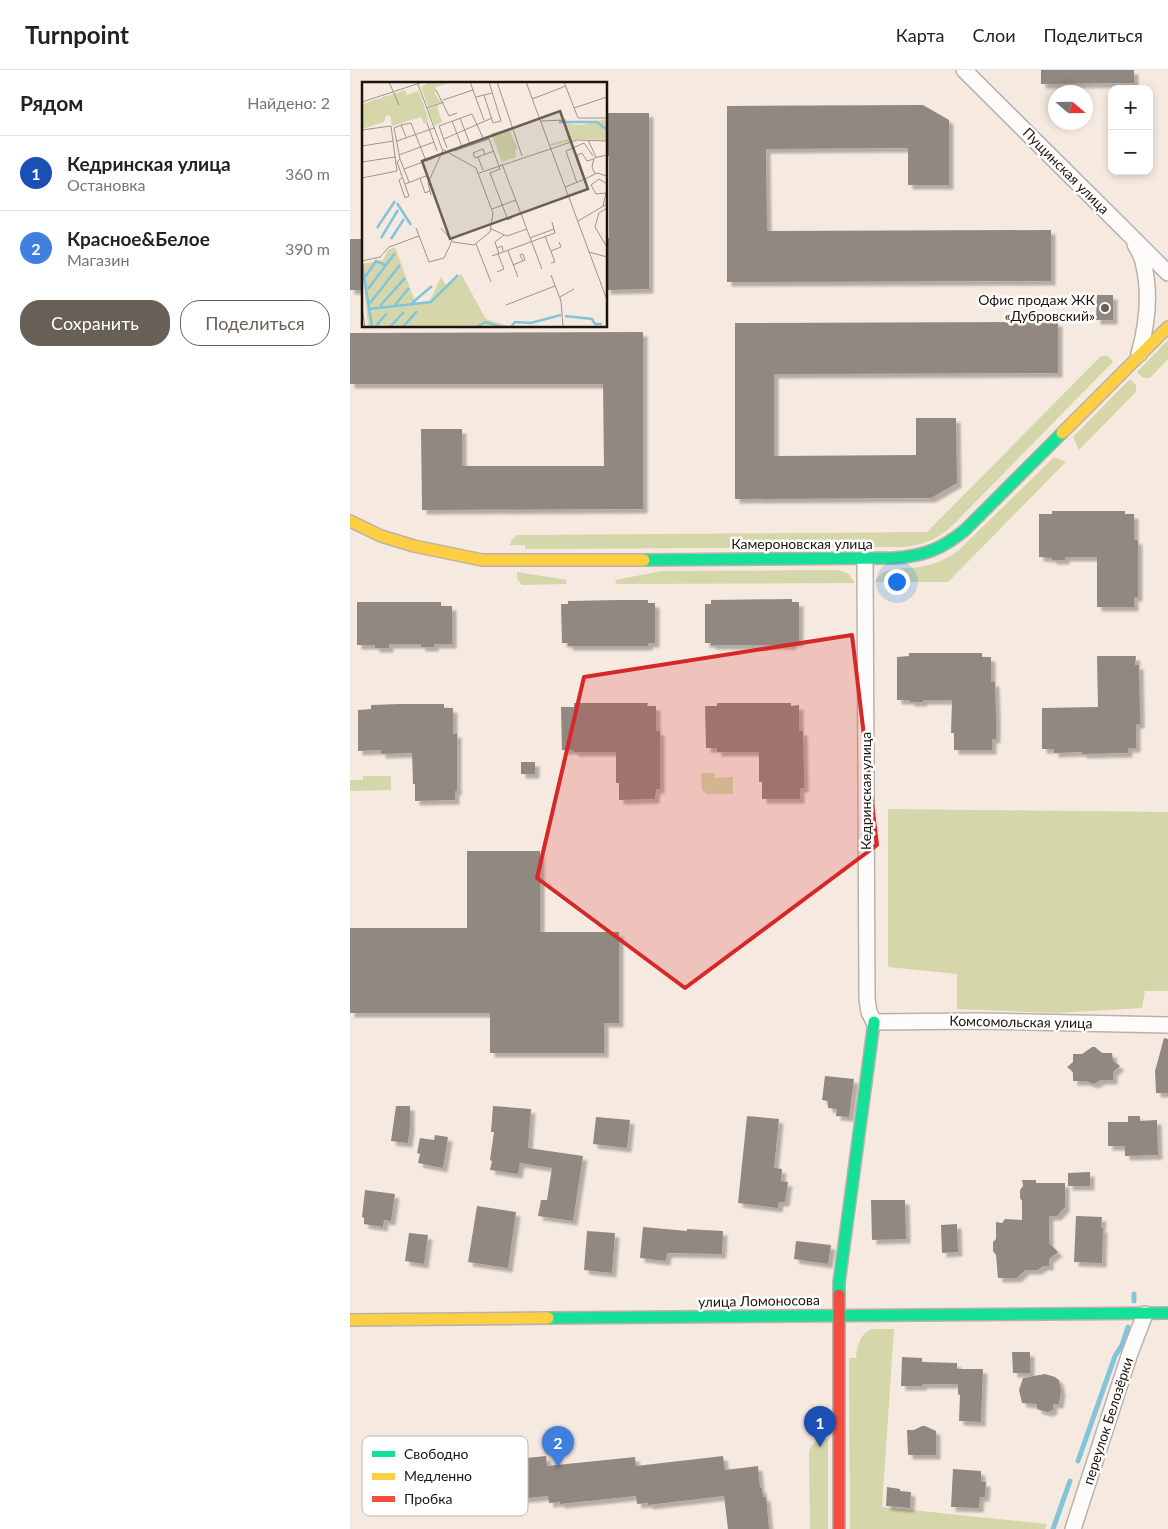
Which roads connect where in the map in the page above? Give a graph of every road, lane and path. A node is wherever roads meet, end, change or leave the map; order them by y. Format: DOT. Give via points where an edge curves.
graph roads {
  1 [pos="964,70"];
  2 [pos="1132,236"];
  3 [pos="1168,273"];
  4 [pos="1168,327"];
  5 [pos="1139,354"];
  6 [pos="350,522"];
  7 [pos="865,559"];
  8 [pos="874,1022"];
  9 [pos="1168,1025"];
  10 [pos="1168,1313"];
  11 [pos="1145,1314"];
  12 [pos="839,1315"];
  13 [pos="350,1320"];
  14 [pos="839,1529"];
  15 [pos="1073,1529"];
  1 -- 2 [label="street, Пущинская улица"];
  2 -- 3 [label="street, Пущинская улица"];
  2 -- 5 [label="street" via="1143,260 1147,280 1146,318"];
  4 -- 5 [label="street, Камероновская улица"];
  5 -- 7 [label="street, Камероновская улица" via="948,544 911,558"];
  6 -- 7 [label="street, Камероновская улица" via="413,547 482,560"];
  7 -- 8 [label="street, Кедринская улица" via="867,999"];
  8 -- 9 [label="street, Комсомольская улица"];
  8 -- 12 [label="street" via="839,1283"];
  10 -- 11 [label="street, улица Ломоносова"];
  11 -- 12 [label="street, улица Ломоносова"];
  11 -- 15 [label="street, переулок Белозёрки"];
  12 -- 13 [label="street, улица Ломоносова"];
  12 -- 14 [label="street"];
}
